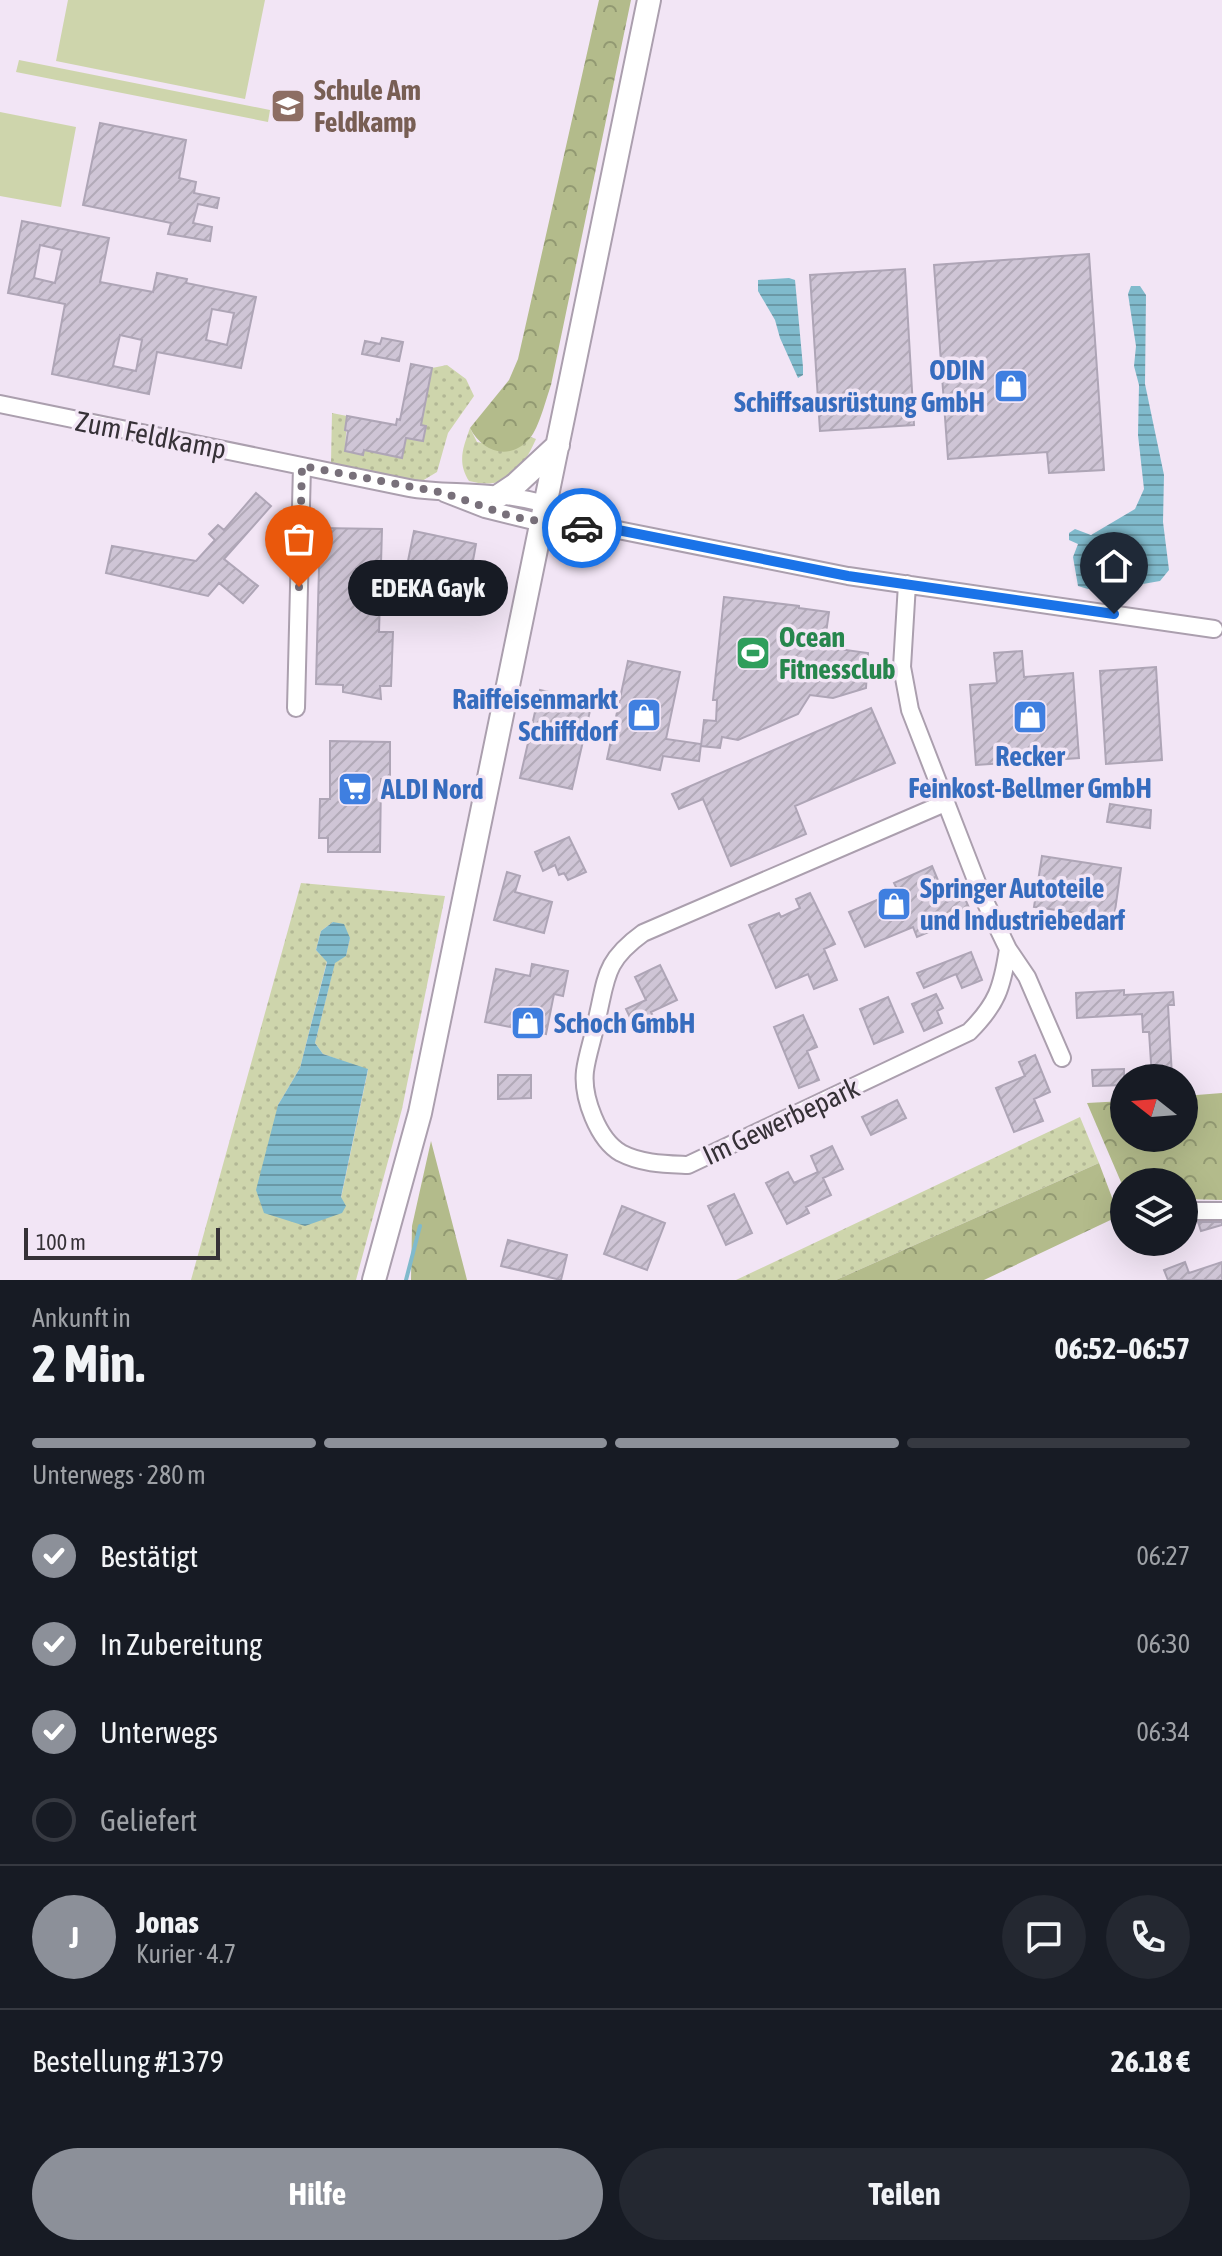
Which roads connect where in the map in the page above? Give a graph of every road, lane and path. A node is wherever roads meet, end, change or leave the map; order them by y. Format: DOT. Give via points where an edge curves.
graph roads {
  1 [pos="649,0"];
  2 [pos="0,404"];
  3 [pos="558,445"];
  4 [pos="302,466"];
  5 [pos="444,493"];
  6 [pos="500,495"];
  7 [pos="544,514"];
  8 [pos="907,584"];
  9 [pos="1214,629"];
  10 [pos="296,708"];
  11 [pos="945,803"];
  12 [pos="1008,949"];
  13 [pos="1062,1058"];
  14 [pos="1198,1211"];
  15 [pos="1222,1211"];
  16 [pos="374,1280"];
  1 -- 3 [label="main road"];
  2 -- 4 [label="street, Zum Feldkamp"];
  3 -- 6 [label="main road"];
  3 -- 7 [label="main road"];
  4 -- 5 [label="street, Zum Feldkamp"];
  4 -- 10 [label="street"];
  5 -- 6 [label="street, Zum Feldkamp"];
  5 -- 7 [label="street, Zum Feldkamp" via="485,509"];
  6 -- 7 [label="street, Zum Feldkamp"];
  7 -- 8 [label="street" via="575,511 613,529"];
  7 -- 16 [label="main road" via="420,1113"];
  8 -- 9 [label="street"];
  8 -- 11 [label="street" via="902,667 910,710"];
  11 -- 12 [label="street"];
  11 -- 12 [label="street, Im Gewerbepark" via="627,944 610,964 584,1073 587,1104 598,1128 619,1152 654,1164 688,1165 969,1032 989,1011 1004,978"];
  12 -- 13 [label="street" via="1027,977"];
  14 -- 15 [label="street"];
}
